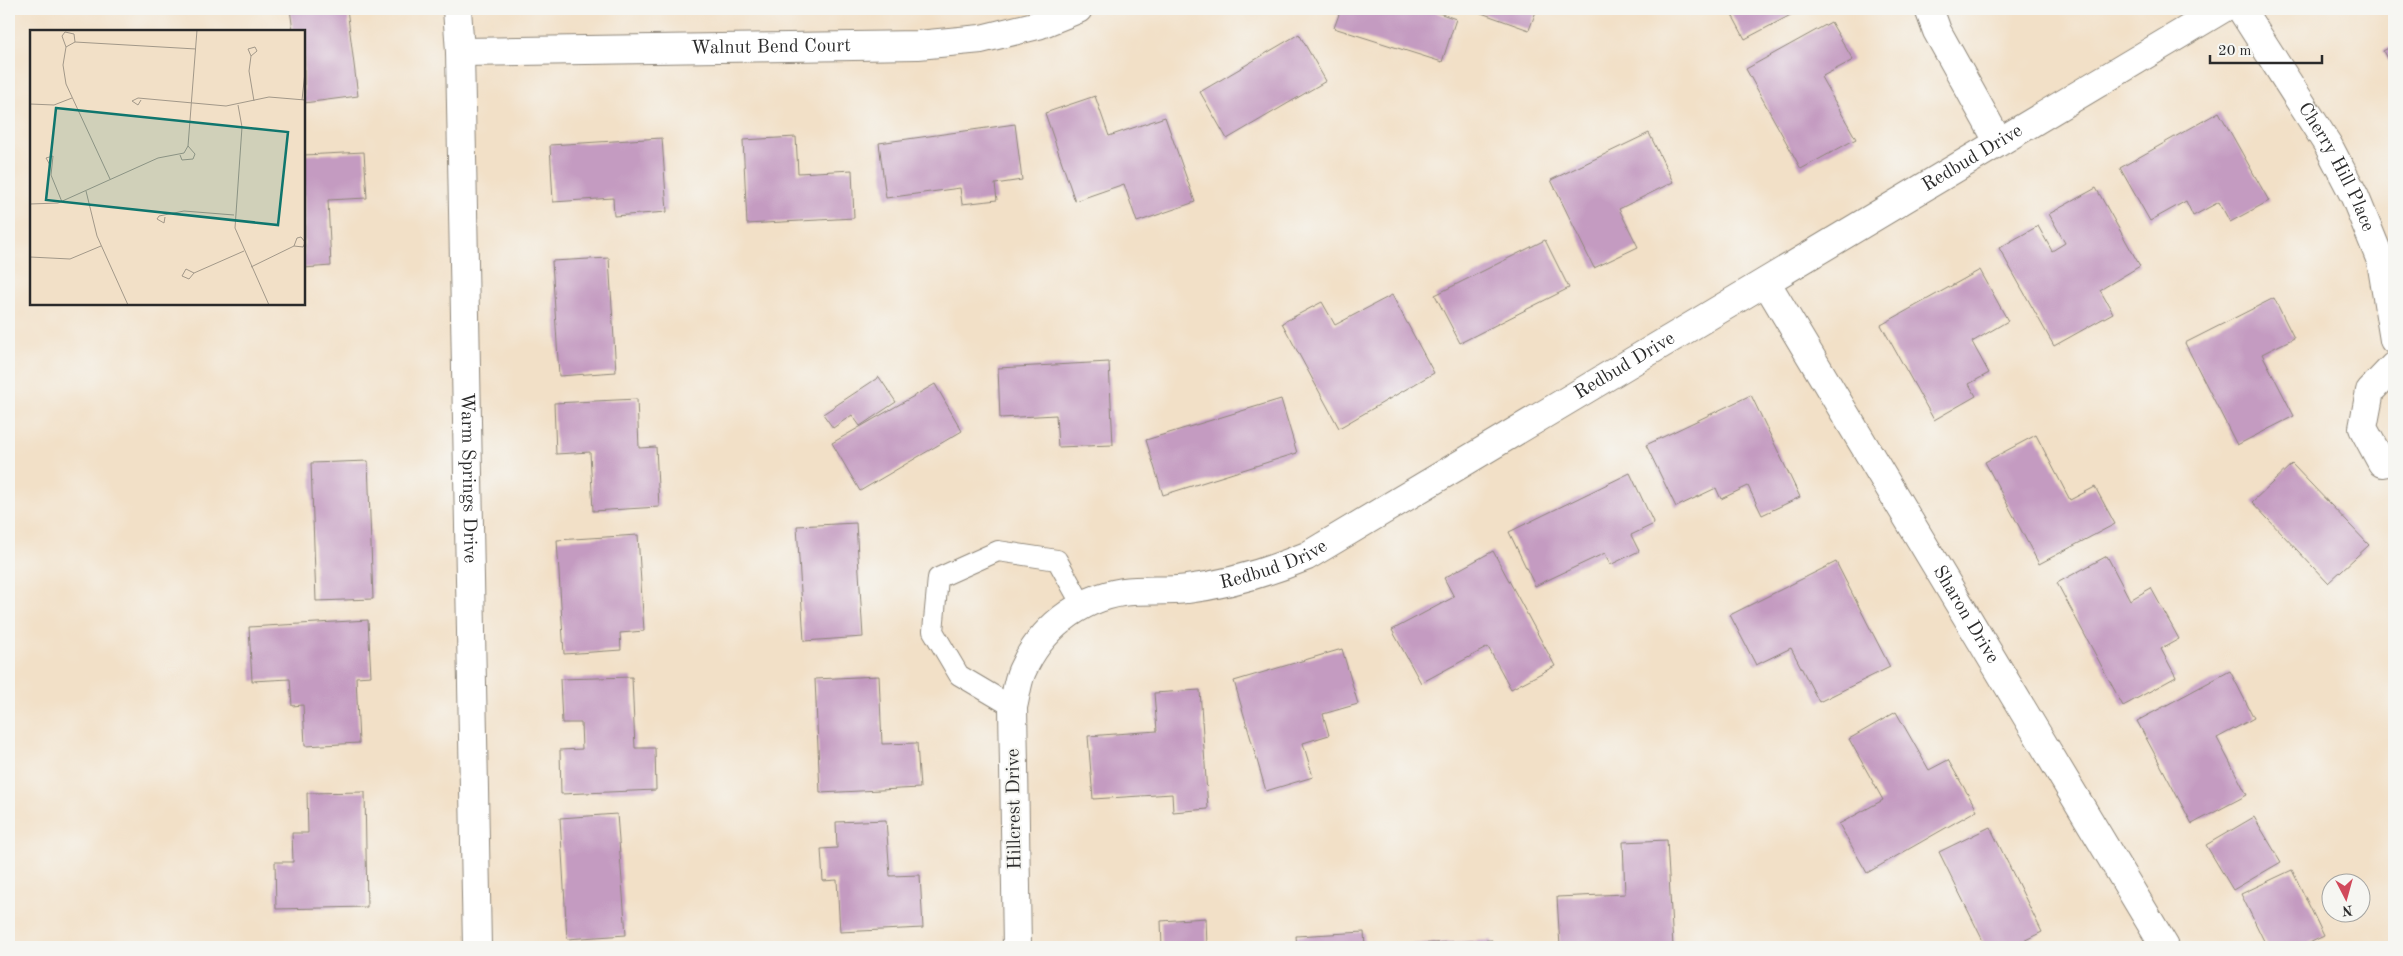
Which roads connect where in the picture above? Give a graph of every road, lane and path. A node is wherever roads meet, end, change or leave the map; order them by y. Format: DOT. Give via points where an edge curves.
graph roads {
  1 [pos="457,9"];
  2 [pos="1078,9"];
  3 [pos="1929,9"];
  4 [pos="2222,9"];
  5 [pos="2241,9"];
  6 [pos="460,52"];
  7 [pos="1998,141"];
  8 [pos="1766,282"];
  9 [pos="2394,340"];
  10 [pos="2394,366"];
  11 [pos="2394,461"];
  12 [pos="1082,606"];
  13 [pos="1021,672"];
  14 [pos="1013,707"];
  15 [pos="478,947"];
  16 [pos="1017,947"];
  17 [pos="2165,947"];
  1 -- 6 [label="street, Warm Springs Drive"];
  2 -- 6 [label="street, Walnut Bend Court" via="1038,24 981,39 918,45"];
  3 -- 7 [label="street" via="1937,31"];
  4 -- 7 [label="street, Redbud Drive"];
  5 -- 9 [label="street, Cherry Hill Place" via="2328,145 2355,197 2381,261"];
  6 -- 15 [label="street, Warm Springs Drive"];
  7 -- 8 [label="street, Redbud Drive"];
  8 -- 12 [label="street, Redbud Drive" via="1307,556 1228,583 1186,590 1123,592"];
  8 -- 17 [label="street, Sharon Drive"];
  10 -- 11 [label="street" via="2370,391 2363,428 2382,462"];
  12 -- 13 [label="street, Redbud Drive" via="1046,633"];
  12 -- 14 [label="lane" via="1057,560 998,551 938,578 933,631 959,675"];
  13 -- 14 [label="street, Hillcrest Drive"];
  14 -- 16 [label="street, Hillcrest Drive"];
}
